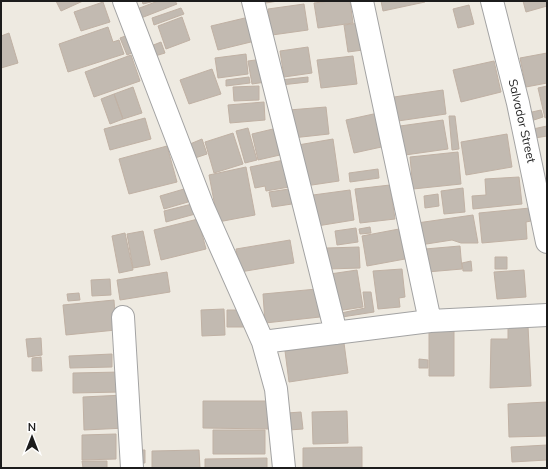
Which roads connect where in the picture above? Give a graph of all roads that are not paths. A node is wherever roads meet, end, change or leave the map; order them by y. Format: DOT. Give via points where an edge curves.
graph roads {
  1 [pos="124,1"];
  2 [pos="254,1"];
  3 [pos="362,1"];
  4 [pos="492,1"];
  5 [pos="547,242"];
  6 [pos="547,315"];
  7 [pos="123,317"];
  8 [pos="430,321"];
  9 [pos="336,333"];
  10 [pos="263,342"];
  11 [pos="132,468"];
  12 [pos="284,468"];
  1 -- 10 [label="street" via="204,207"];
  2 -- 9 [label="street"];
  3 -- 8 [label="street"];
  4 -- 5 [label="street, Salvador Street" via="518,103"];
  6 -- 8 [label="street"];
  7 -- 11 [label="street"];
  8 -- 9 [label="street"];
  9 -- 10 [label="street"];
  10 -- 12 [label="street" via="276,389"];
}
